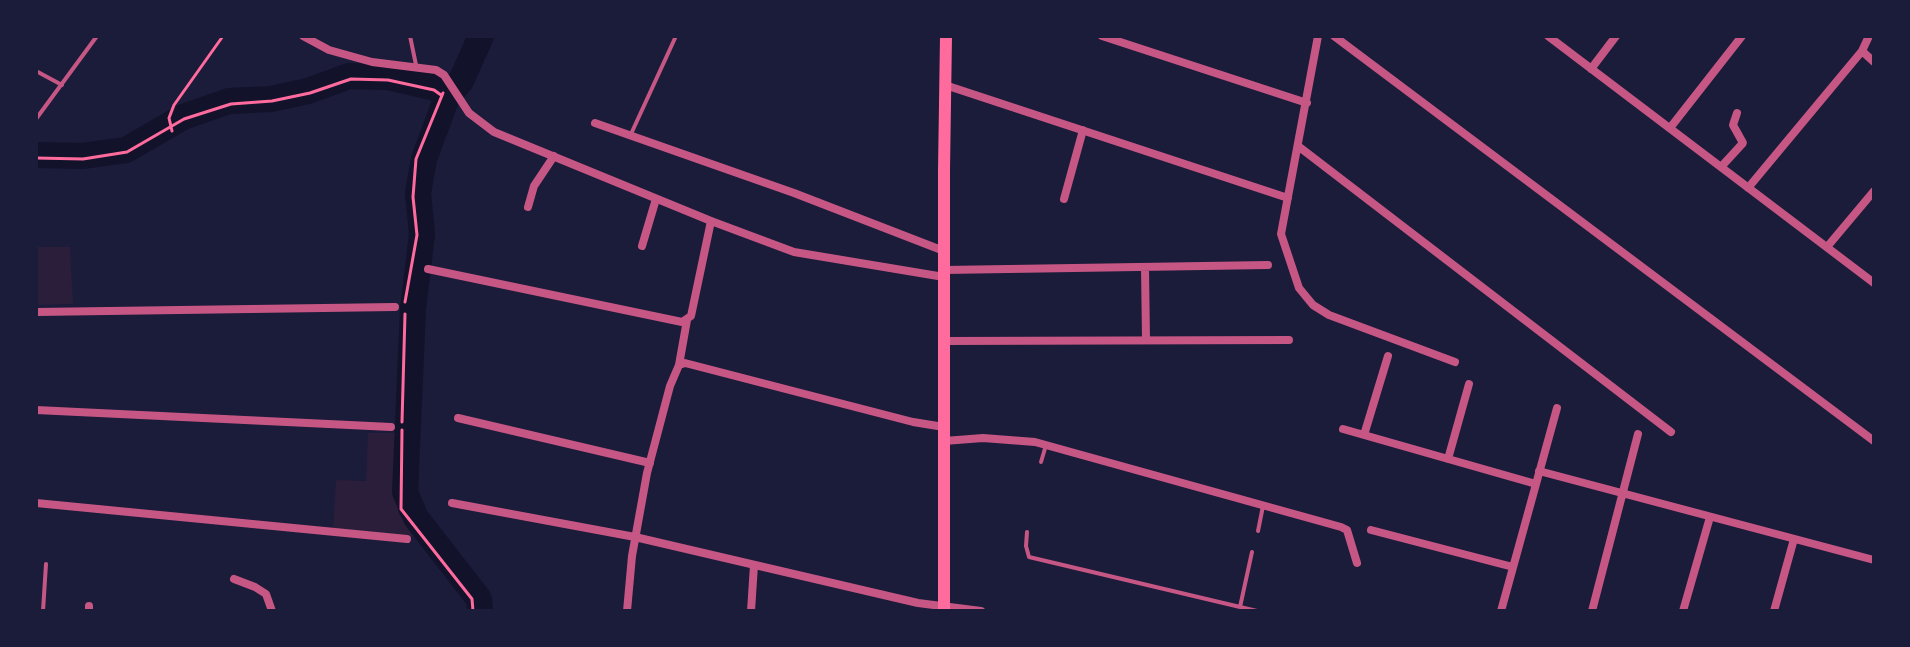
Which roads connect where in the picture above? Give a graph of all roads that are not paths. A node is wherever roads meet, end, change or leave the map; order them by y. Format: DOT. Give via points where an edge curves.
graph roads {
  1 [pos="97,36"];
  2 [pos="303,36"];
  3 [pos="410,36"];
  4 [pos="676,36"];
  5 [pos="946,36"];
  6 [pos="1102,36"];
  7 [pos="1318,36"];
  8 [pos="1334,36"];
  9 [pos="1548,36"];
  10 [pos="1616,36"];
  11 [pos="1742,36"];
  12 [pos="1869,36"];
  13 [pos="1862,51"];
  14 [pos="1874,62"];
  15 [pos="416,67"];
  16 [pos="1591,69"];
  17 [pos="36,71"];
  18 [pos="62,85"];
  19 [pos="945,85"];
  20 [pos="1307,103"];
  21 [pos="1737,113"];
  22 [pos="36,119"];
  23 [pos="595,123"];
  24 [pos="1670,128"];
  25 [pos="1083,130"];
  26 [pos="631,134"];
  27 [pos="1298,146"];
  28 [pos="554,156"];
  29 [pos="1721,167"];
  30 [pos="1748,188"];
  31 [pos="1874,191"];
  32 [pos="1288,198"];
  33 [pos="656,199"];
  34 [pos="1064,199"];
  35 [pos="528,207"];
  36 [pos="711,221"];
  37 [pos="642,246"];
  38 [pos="1827,247"];
  39 [pos="944,251"];
  40 [pos="1268,265"];
  41 [pos="1145,267"];
  42 [pos="428,269"];
  43 [pos="944,274"];
  44 [pos="1874,283"];
  45 [pos="395,307"];
  46 [pos="36,312"];
  47 [pos="687,320"];
  48 [pos="1146,340"];
  49 [pos="1289,340"];
  50 [pos="944,341"];
  51 [pos="1388,356"];
  52 [pos="1455,362"];
  53 [pos="679,365"];
  54 [pos="1469,384"];
  55 [pos="1557,408"];
  56 [pos="36,410"];
  57 [pos="458,418"];
  58 [pos="391,427"];
  59 [pos="944,427"];
  60 [pos="1343,429"];
  61 [pos="1671,432"];
  62 [pos="1638,434"];
  63 [pos="1364,435"];
  64 [pos="944,441"];
  65 [pos="1874,441"];
  66 [pos="1046,445"];
  67 [pos="1448,459"];
  68 [pos="1041,462"];
  69 [pos="650,463"];
  70 [pos="1539,471"];
  71 [pos="1536,484"];
  72 [pos="1623,494"];
  73 [pos="36,503"];
  74 [pos="452,503"];
  75 [pos="1263,506"];
  76 [pos="1710,517"];
  77 [pos="1371,530"];
  78 [pos="1258,531"];
  79 [pos="1027,532"];
  80 [pos="635,537"];
  81 [pos="407,539"];
  82 [pos="1794,539"];
  83 [pos="1252,552"];
  84 [pos="1874,560"];
  85 [pos="1357,563"];
  86 [pos="46,564"];
  87 [pos="754,565"];
  88 [pos="1513,567"];
  89 [pos="234,579"];
  90 [pos="1240,607"];
  91 [pos="944,609"];
  92 [pos="43,611"];
  93 [pos="272,611"];
  94 [pos="627,611"];
  95 [pos="751,611"];
  96 [pos="981,611"];
  97 [pos="1257,611"];
  98 [pos="1501,611"];
  99 [pos="1592,611"];
  100 [pos="1683,611"];
  101 [pos="1774,611"];
  1 -- 18 [label="lane"];
  2 -- 15 [label="street" via="345,55"];
  3 -- 15 [label="lane"];
  4 -- 26 [label="lane"];
  5 -- 19 [label="main road"];
  6 -- 20 [label="street"];
  7 -- 20 [label="street"];
  8 -- 65 [label="street"];
  9 -- 16 [label="street"];
  10 -- 16 [label="street"];
  11 -- 24 [label="street"];
  12 -- 13 [label="street"];
  13 -- 14 [label="street"];
  13 -- 30 [label="street"];
  15 -- 28 [label="street" via="436,70 484,126"];
  16 -- 24 [label="street"];
  17 -- 18 [label="lane"];
  18 -- 22 [label="lane"];
  19 -- 25 [label="street"];
  19 -- 39 [label="main road"];
  20 -- 27 [label="street"];
  21 -- 29 [label="street" via="1733,125 1743,143"];
  23 -- 26 [label="street"];
  24 -- 29 [label="street"];
  25 -- 32 [label="street"];
  25 -- 34 [label="street"];
  26 -- 39 [label="street"];
  27 -- 32 [label="street"];
  27 -- 61 [label="street"];
  28 -- 33 [label="street"];
  28 -- 35 [label="street" via="534,186"];
  29 -- 30 [label="street"];
  30 -- 38 [label="street"];
  31 -- 38 [label="street"];
  32 -- 52 [label="street" via="1281,234 1299,288 1313,305"];
  33 -- 36 [label="street"];
  33 -- 37 [label="street"];
  36 -- 43 [label="street" via="794,252"];
  36 -- 47 [label="street"];
  38 -- 44 [label="street"];
  39 -- 43 [label="main road"];
  40 -- 41 [label="street"];
  41 -- 43 [label="street"];
  41 -- 48 [label="street"];
  42 -- 47 [label="street"];
  43 -- 50 [label="main road"];
  45 -- 46 [label="street"];
  47 -- 53 [label="street"];
  48 -- 49 [label="street"];
  48 -- 50 [label="street"];
  50 -- 59 [label="main road"];
  51 -- 63 [label="street"];
  53 -- 59 [label="street"];
  53 -- 69 [label="street"];
  54 -- 67 [label="street"];
  55 -- 70 [label="street"];
  56 -- 58 [label="street"];
  57 -- 69 [label="street"];
  59 -- 64 [label="main road"];
  60 -- 63 [label="street"];
  62 -- 72 [label="street"];
  63 -- 67 [label="street"];
  64 -- 66 [label="street" via="1008,438"];
  64 -- 91 [label="main road"];
  66 -- 68 [label="lane"];
  66 -- 75 [label="street"];
  67 -- 71 [label="street"];
  69 -- 80 [label="street"];
  70 -- 71 [label="street"];
  70 -- 72 [label="street"];
  71 -- 88 [label="street"];
  72 -- 76 [label="street"];
  72 -- 99 [label="street"];
  73 -- 81 [label="street"];
  74 -- 80 [label="street"];
  75 -- 78 [label="lane"];
  75 -- 85 [label="street" via="1347,530"];
  76 -- 82 [label="street"];
  76 -- 100 [label="street"];
  77 -- 88 [label="street"];
  79 -- 90 [label="lane" via="1029,557"];
  80 -- 87 [label="street"];
  80 -- 94 [label="street"];
  82 -- 84 [label="street"];
  82 -- 101 [label="street"];
  83 -- 90 [label="lane"];
  86 -- 92 [label="lane"];
  87 -- 91 [label="street"];
  87 -- 95 [label="street"];
  88 -- 98 [label="street"];
  89 -- 93 [label="street" via="266,594"];
  90 -- 97 [label="lane"];
  91 -- 96 [label="street"];
}
